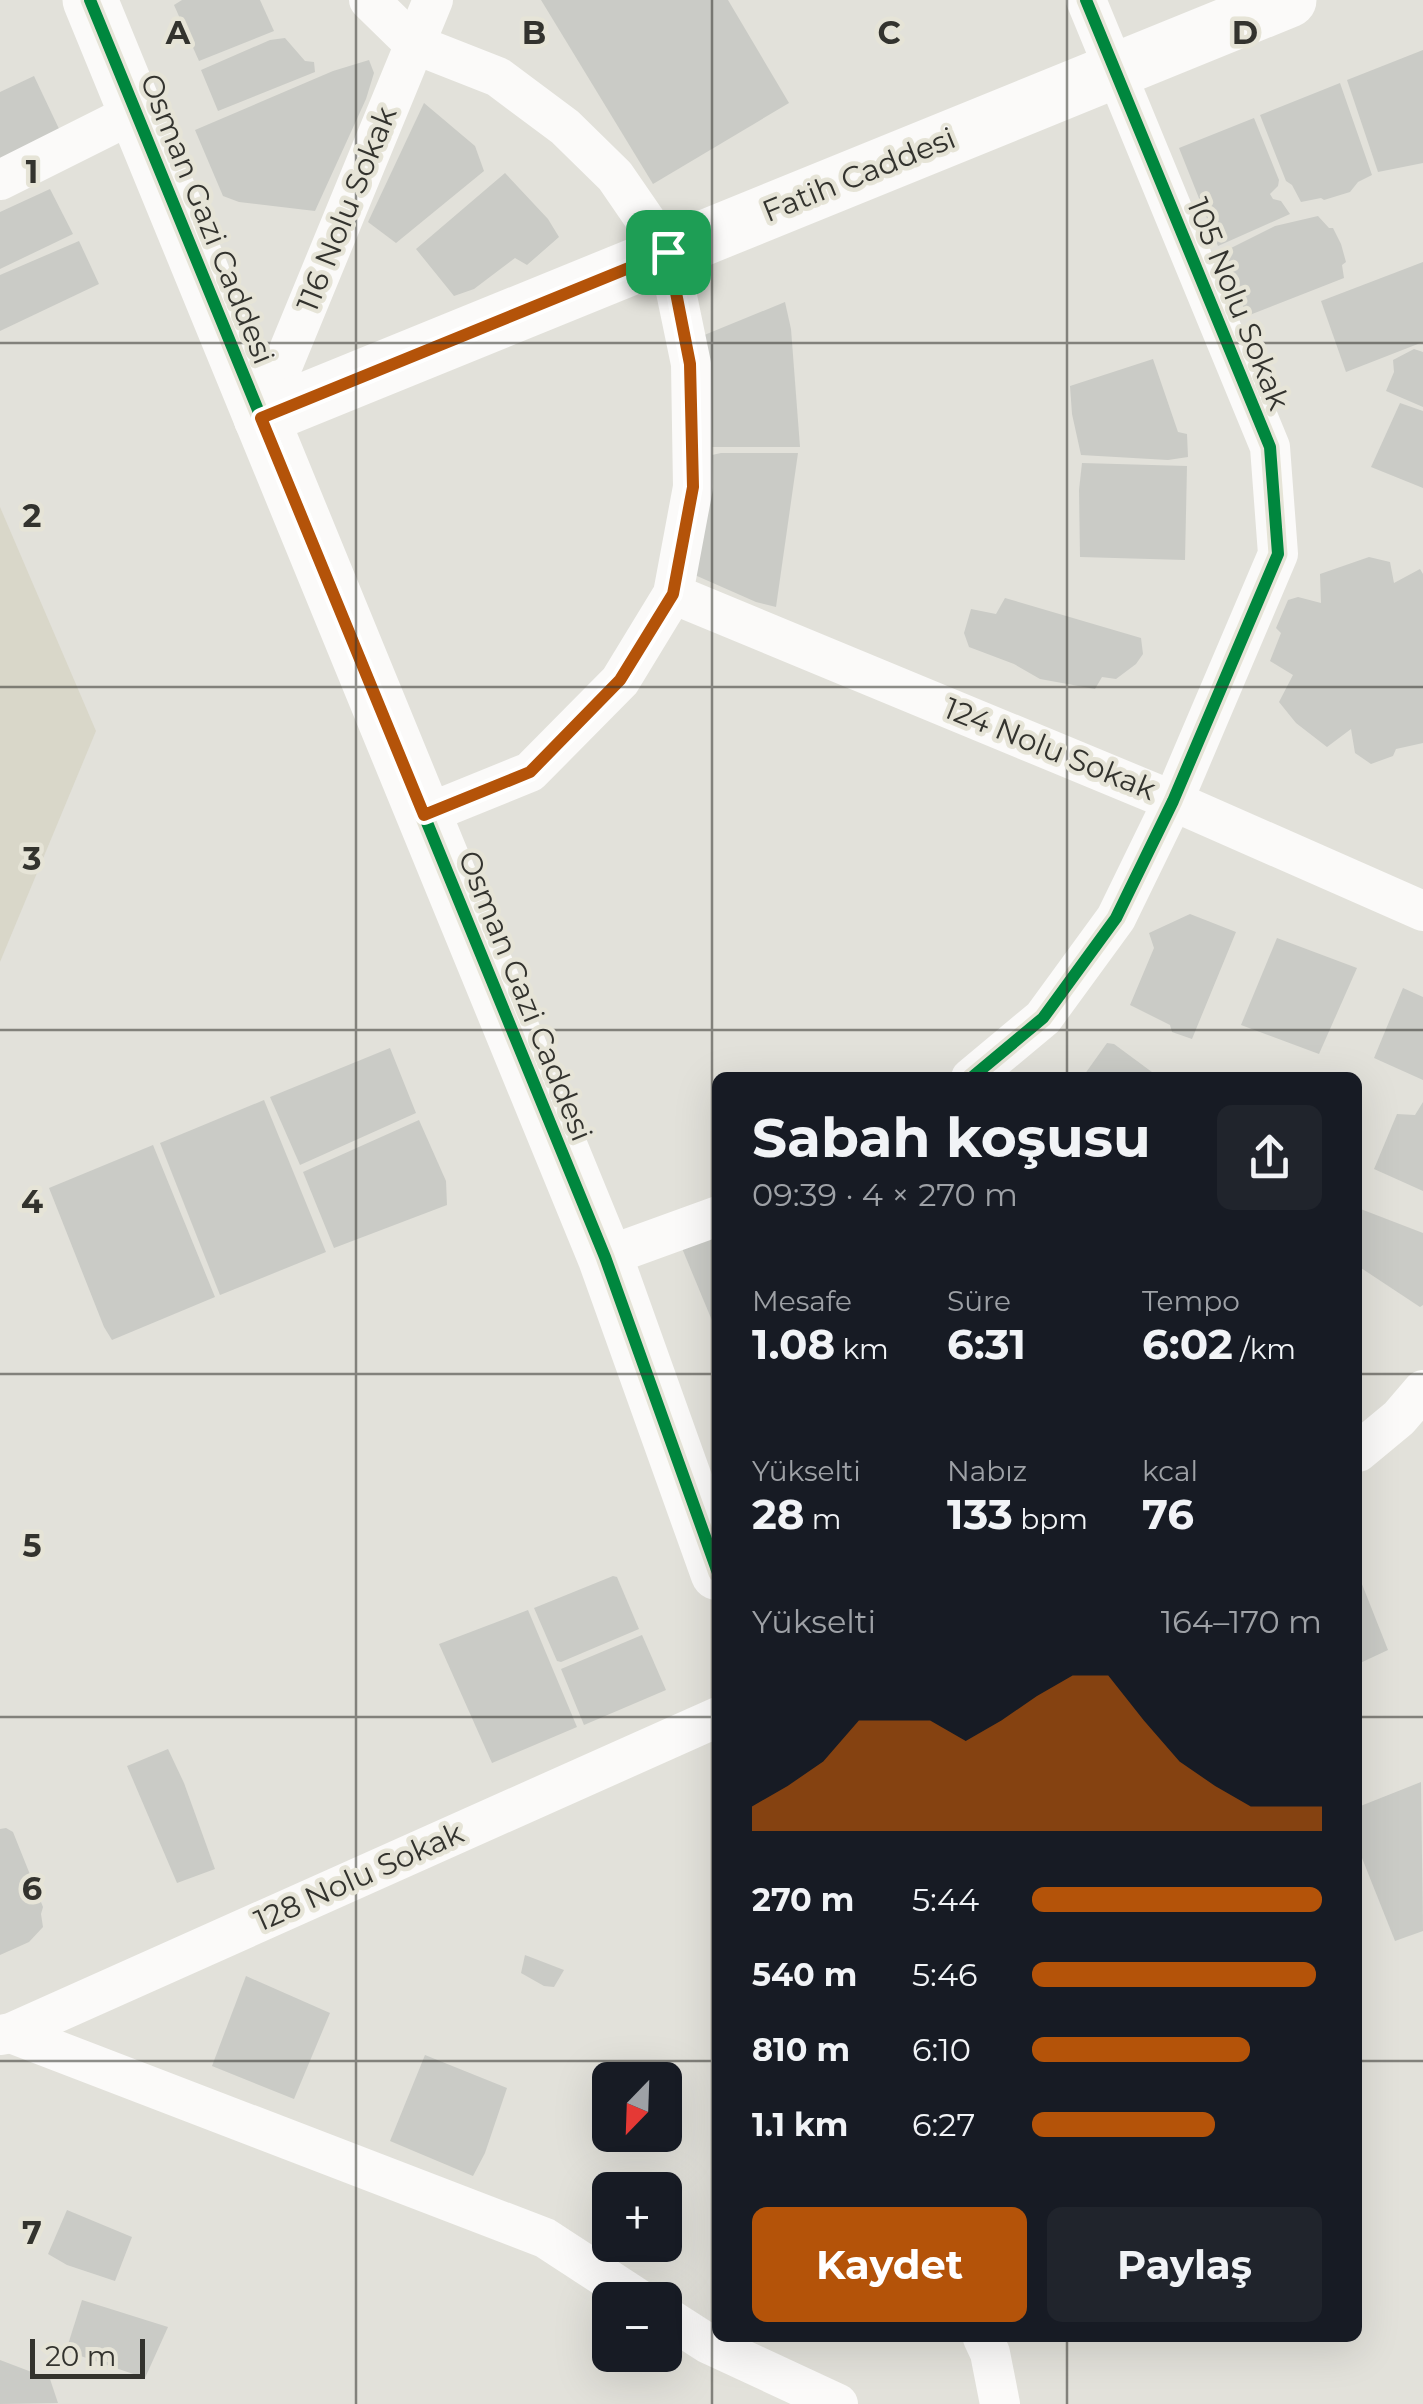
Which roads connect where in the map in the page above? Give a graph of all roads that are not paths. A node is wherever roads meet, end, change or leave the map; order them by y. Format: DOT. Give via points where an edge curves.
graph roads {
  1 [pos="90,0"];
  2 [pos="369,0"];
  3 [pos="432,0"];
  4 [pos="1086,0"];
  5 [pos="1289,0"];
  6 [pos="414,44"];
  7 [pos="1114,71"];
  8 [pos="136,112"];
  9 [pos="0,180"];
  10 [pos="668,252"];
  11 [pos="261,418"];
  12 [pos="673,594"];
  13 [pos="1174,800"];
  14 [pos="424,815"];
  15 [pos="1423,911"];
  16 [pos="979,1072"];
  17 [pos="712,1218"];
  18 [pos="605,1258"];
  19 [pos="1423,1390"];
  20 [pos="1362,1449"];
  21 [pos="712,1556"];
  22 [pos="712,1720"];
  23 [pos="6,2034"];
  24 [pos="612,2282"];
  25 [pos="682,2327"];
  26 [pos="986,2342"];
  27 [pos="838,2404"];
  28 [pos="1000,2404"];
  1 -- 8 [label="street, Osman Gazi Caddesi"];
  2 -- 6 [label="street"];
  3 -- 6 [label="street, 116 Nolu Sokak"];
  4 -- 7 [label="street, 105 Nolu Sokak"];
  5 -- 7 [label="street, Fatih Caddesi"];
  6 -- 10 [label="street" via="498,76 564,127 615,176"];
  6 -- 11 [label="street, 116 Nolu Sokak"];
  7 -- 10 [label="street, Fatih Caddesi"];
  7 -- 13 [label="street, 105 Nolu Sokak" via="1270,448 1278,554"];
  8 -- 9 [label="street"];
  8 -- 11 [label="street, Osman Gazi Caddesi"];
  10 -- 11 [label="street, Fatih Caddesi"];
  10 -- 12 [label="street" via="690,364 693,487"];
  11 -- 14 [label="street, Osman Gazi Caddesi"];
  12 -- 13 [label="street, 124 Nolu Sokak"];
  12 -- 14 [label="street" via="620,680 530,772"];
  13 -- 15 [label="street, 124 Nolu Sokak"];
  13 -- 16 [label="street, 105 Nolu Sokak" via="1116,918 1044,1018"];
  14 -- 18 [label="street, Osman Gazi Caddesi"];
  17 -- 18 [label="street"];
  18 -- 21 [label="street, Osman Gazi Caddesi"];
  19 -- 20 [label="street"];
  22 -- 23 [label="street, 128 Nolu Sokak"];
  23 -- 24 [label="street" via="545,2238"];
  25 -- 27 [label="street"];
  26 -- 28 [label="street"];
}
